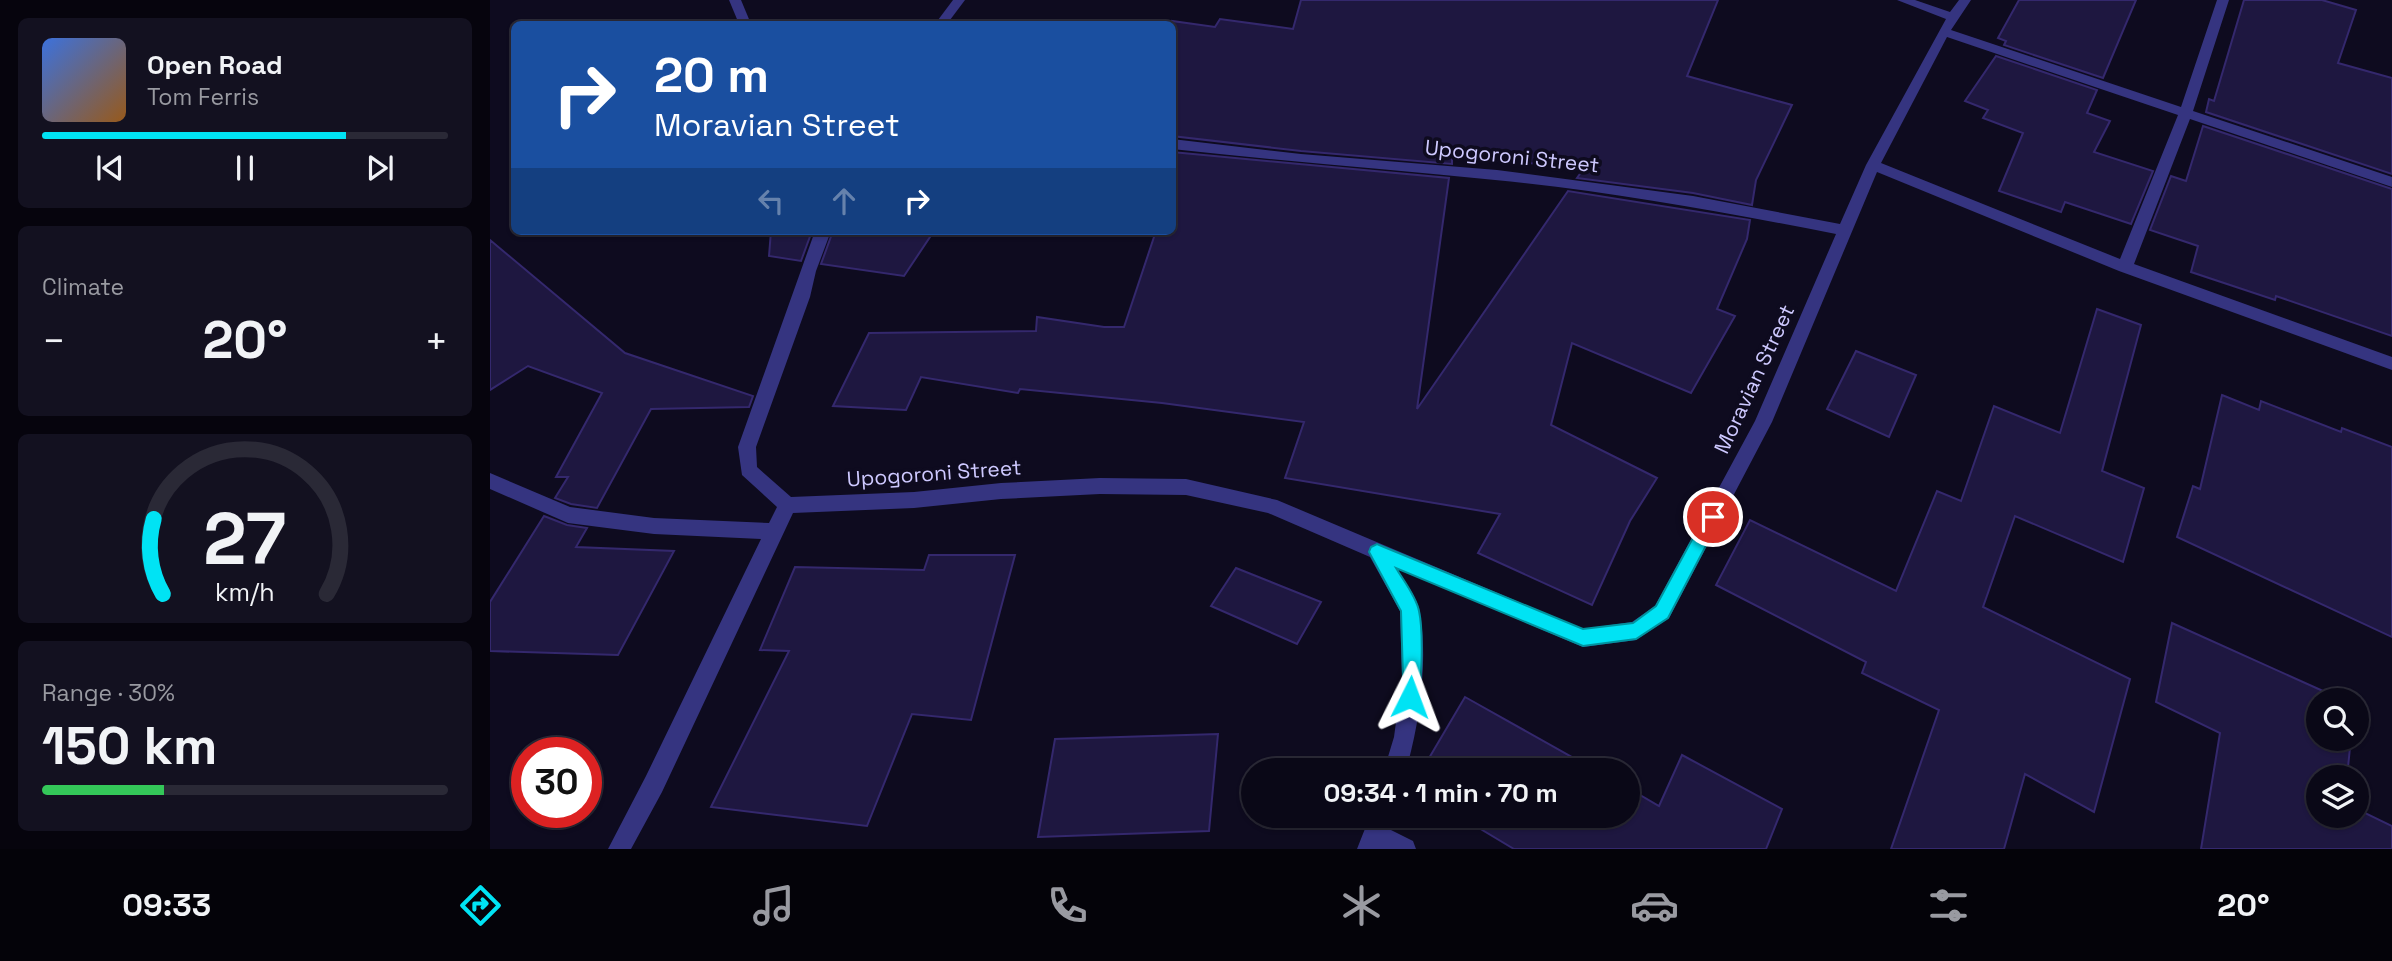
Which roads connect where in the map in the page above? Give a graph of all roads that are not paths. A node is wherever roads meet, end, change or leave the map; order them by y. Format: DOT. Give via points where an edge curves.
graph roads {
  1 [pos="734,0"];
  2 [pos="959,0"];
  3 [pos="1903,0"];
  4 [pos="1965,0"];
  5 [pos="2223,0"];
  6 [pos="1952,17"];
  7 [pos="744,21"];
  8 [pos="943,21"];
  9 [pos="1943,32"];
  10 [pos="2186,112"];
  11 [pos="1176,144"];
  12 [pos="1873,165"];
  13 [pos="2392,182"];
  14 [pos="1845,230"];
  15 [pos="822,235"];
  16 [pos="2125,267"];
  17 [pos="2392,364"];
  18 [pos="490,481"];
  19 [pos="787,505"];
  20 [pos="773,531"];
  21 [pos="1377,552"];
  22 [pos="1399,758"];
  23 [pos="1375,833"];
  24 [pos="619,849"];
  25 [pos="1405,849"];
  1 -- 7 [label="street"];
  2 -- 8 [label="street"];
  3 -- 6 [label="street"];
  4 -- 6 [label="street, Moravian Street"];
  5 -- 10 [label="street"];
  6 -- 9 [label="street, Moravian Street"];
  9 -- 10 [label="street"];
  9 -- 12 [label="street, Moravian Street"];
  10 -- 13 [label="street"];
  10 -- 16 [label="street"];
  11 -- 14 [label="street, Upogoroni Street" via="1497,175 1693,201"];
  12 -- 14 [label="street, Moravian Street"];
  12 -- 16 [label="street"];
  14 -- 21 [label="street, Moravian Street" via="1763,422 1662,612 1636,631 1583,638"];
  15 -- 19 [label="street" via="747,447 748,470"];
  16 -- 17 [label="street"];
  18 -- 20 [label="street" via="568,515 666,527"];
  19 -- 20 [label="street"];
  19 -- 21 [label="street, Upogoroni Street" via="1100,486 1186,487 1270,506"];
  20 -- 24 [label="street"];
  21 -- 22 [label="street" via="1410,610 1412,677"];
  23 -- 25 [label="street"];
}
